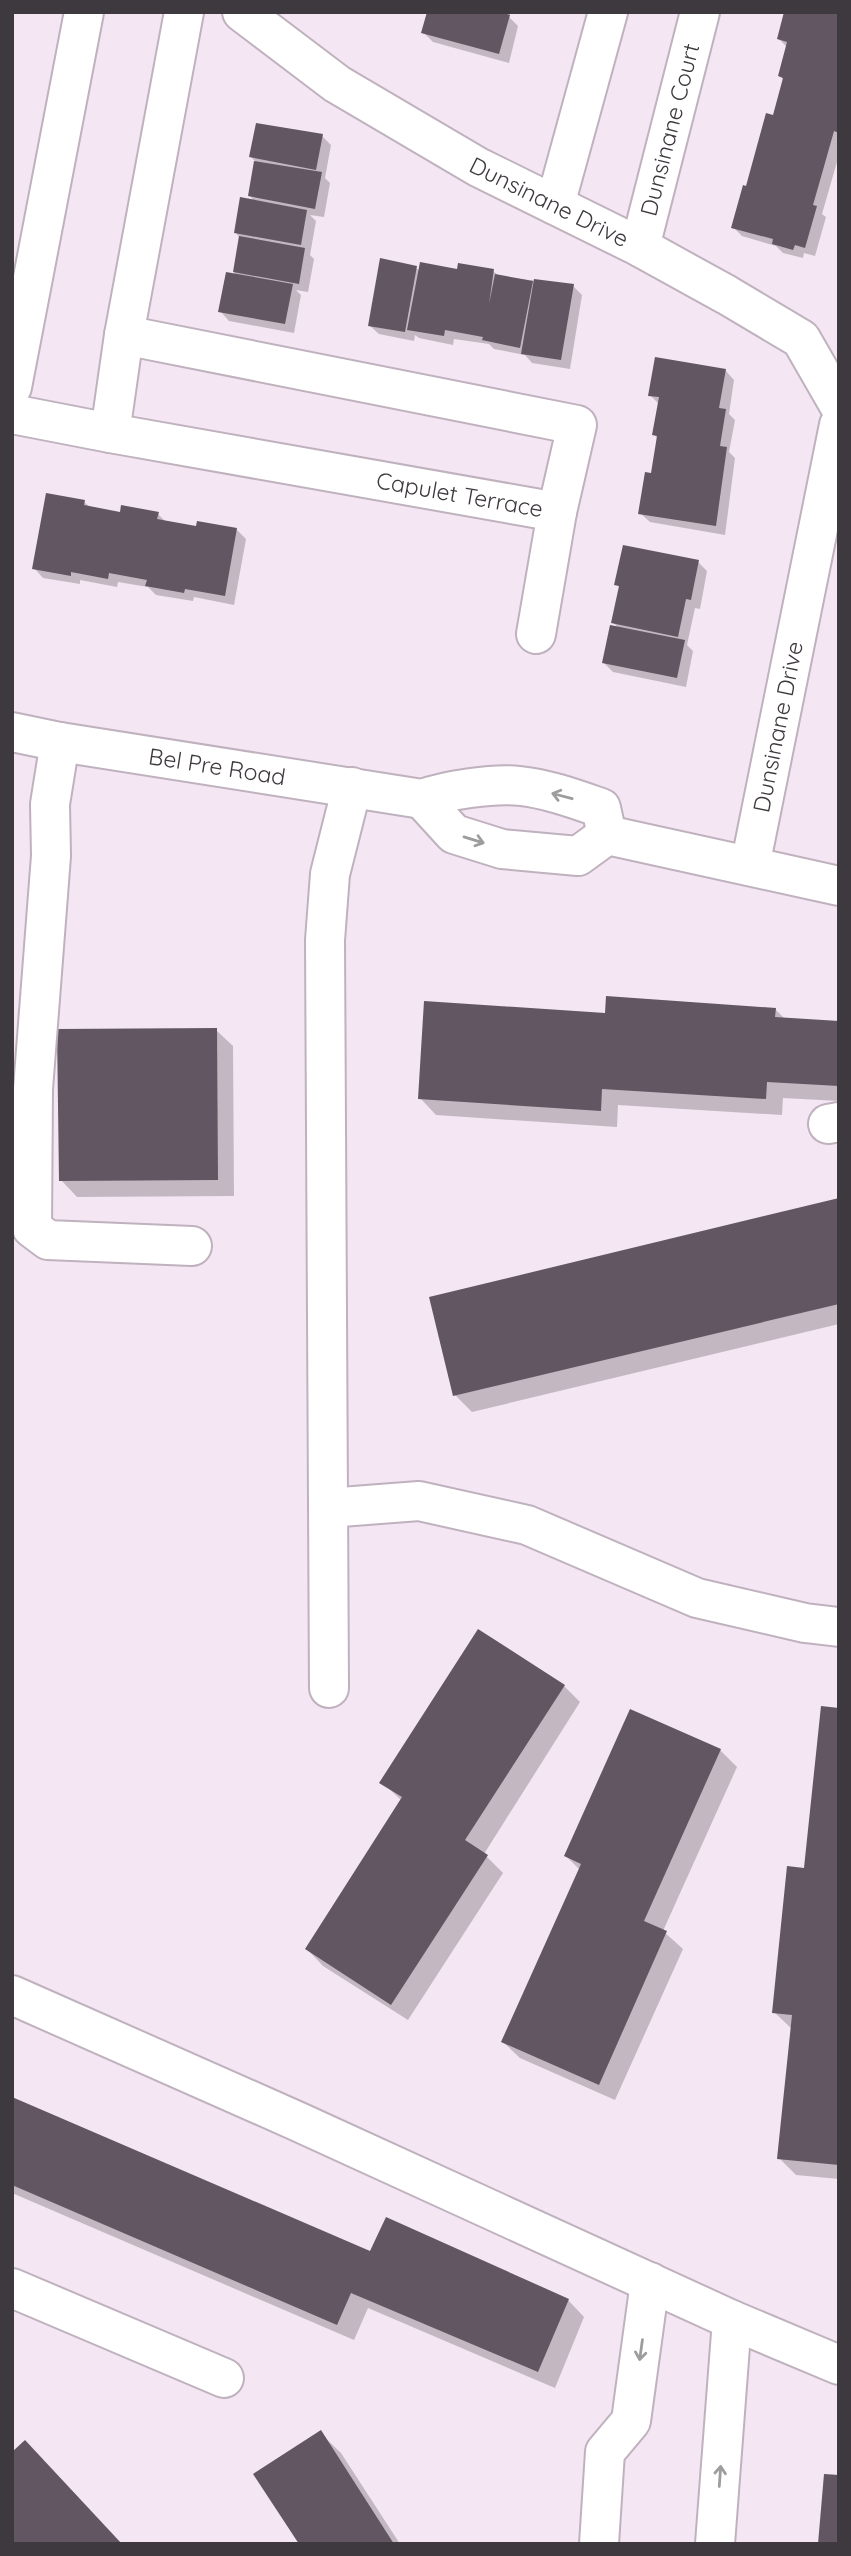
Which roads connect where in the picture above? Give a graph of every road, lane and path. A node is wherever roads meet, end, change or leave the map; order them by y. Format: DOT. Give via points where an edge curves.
graph roads {
  1 [pos="84,12"];
  2 [pos="184,12"];
  3 [pos="242,12"];
  4 [pos="608,12"];
  5 [pos="700,12"];
  6 [pos="555,205"];
  7 [pos="640,247"];
  8 [pos="124,335"];
  9 [pos="12,387"];
  10 [pos="839,404"];
  11 [pos="12,414"];
  12 [pos="839,425"];
  13 [pos="110,433"];
  14 [pos="558,512"];
  15 [pos="536,634"];
  16 [pos="12,732"];
  17 [pos="60,742"];
  18 [pos="352,786"];
  19 [pos="422,799"];
  20 [pos="607,835"];
  21 [pos="750,866"];
  22 [pos="839,886"];
  23 [pos="192,1246"];
  24 [pos="328,1508"];
  25 [pos="839,1628"];
  26 [pos="329,1688"];
  27 [pos="12,1994"];
  28 [pos="650,2282"];
  29 [pos="12,2288"];
  30 [pos="732,2325"];
  31 [pos="839,2365"];
  32 [pos="224,2378"];
  33 [pos="599,2544"];
  34 [pos="715,2544"];
  1 -- 9 [label="street"];
  2 -- 8 [label="street"];
  3 -- 6 [label="street, Dunsinane Drive" via="337,84 478,167"];
  4 -- 6 [label="street"];
  5 -- 7 [label="street, Dunsinane Court"];
  6 -- 7 [label="street, Dunsinane Drive"];
  7 -- 10 [label="street, Dunsinane Drive" via="801,339"];
  8 -- 13 [label="street"];
  8 -- 14 [label="street, Capulet Terrace" via="577,425"];
  11 -- 13 [label="street, Capulet Terrace"];
  12 -- 21 [label="street, Dunsinane Drive"];
  13 -- 14 [label="street, Capulet Terrace"];
  14 -- 15 [label="street"];
  16 -- 17 [label="street, Bel Pre Road"];
  17 -- 18 [label="street, Bel Pre Road"];
  17 -- 23 [label="street" via="50,804 51,856 33,1089 32,1227 48,1240"];
  18 -- 19 [label="street, Bel Pre Road"];
  18 -- 24 [label="street" via="330,874 325,940"];
  19 -- 20 [label="street, one-way" via="454,834 502,849 578,856"];
  20 -- 19 [label="street, Bel Pre Road, one-way" via="601,808 519,786 446,791"];
  20 -- 21 [label="street"];
  21 -- 22 [label="street"];
  24 -- 25 [label="street" via="419,1502 527,1525 697,1598"];
  24 -- 26 [label="street"];
  27 -- 28 [label="street"];
  28 -- 30 [label="street"];
  28 -- 33 [label="street, one-way" via="631,2421 605,2452"];
  29 -- 32 [label="street"];
  30 -- 31 [label="street"];
  34 -- 30 [label="street, one-way"];
}
